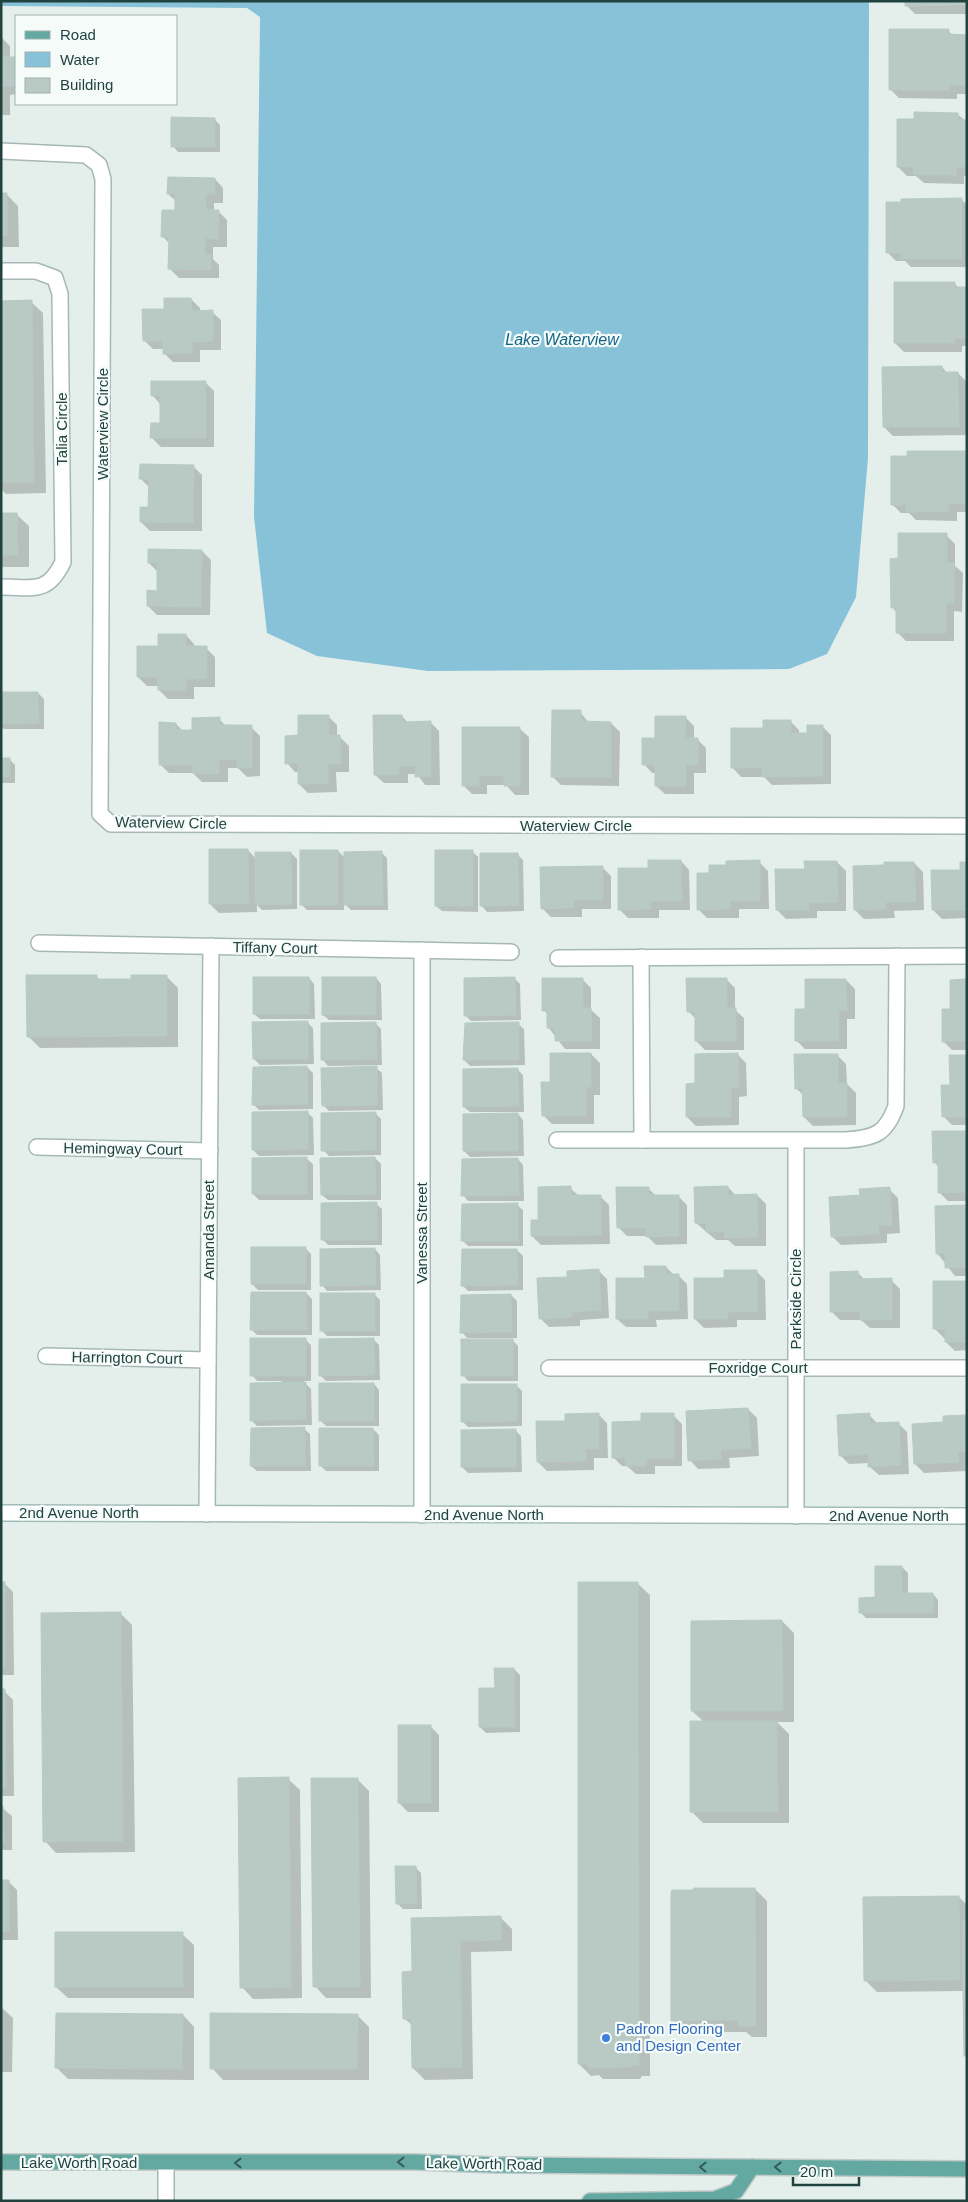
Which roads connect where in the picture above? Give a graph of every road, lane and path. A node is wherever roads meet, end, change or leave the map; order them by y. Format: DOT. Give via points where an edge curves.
graph roads {
  1 [pos="1,151"];
  2 [pos="1,271"];
  3 [pos="1,587"];
  4 [pos="967,826"];
  5 [pos="39,943"];
  6 [pos="212,946"];
  7 [pos="422,950"];
  8 [pos="511,952"];
  9 [pos="897,956"];
  10 [pos="967,956"];
  11 [pos="641,957"];
  12 [pos="558,958"];
  13 [pos="558,1140"];
  14 [pos="642,1140"];
  15 [pos="796,1141"];
  16 [pos="37,1147"];
  17 [pos="210,1151"];
  18 [pos="46,1356"];
  19 [pos="208,1360"];
  20 [pos="549,1368"];
  21 [pos="796,1368"];
  22 [pos="967,1368"];
  23 [pos="1,1513"];
  24 [pos="207,1514"];
  25 [pos="422,1515"];
  26 [pos="796,1516"];
  27 [pos="967,1516"];
  28 [pos="1,2162"];
  29 [pos="166,2163"];
  30 [pos="752,2167"];
  31 [pos="967,2169"];
  32 [pos="166,2201"];
  33 [pos="590,2201"];
  1 -- 4 [label="street, Waterview Circle" via="86,155 99,165 103,179 100,814 111,824"];
  2 -- 3 [label="street, Talia Circle" via="36,271 55,278 60,294 63,562 55,577 44,586"];
  5 -- 6 [label="street, Tiffany Court"];
  6 -- 7 [label="street, Tiffany Court"];
  6 -- 17 [label="street, Amanda Street"];
  7 -- 8 [label="street, Tiffany Court"];
  7 -- 25 [label="street, Vanessa Street"];
  9 -- 10 [label="street"];
  9 -- 11 [label="street"];
  9 -- 15 [label="street" via="896,1106 890,1122 880,1133 866,1139"];
  11 -- 12 [label="street"];
  11 -- 14 [label="street"];
  13 -- 14 [label="street"];
  14 -- 15 [label="street"];
  15 -- 21 [label="street, Parkside Circle"];
  16 -- 17 [label="street, Hemingway Court"];
  17 -- 19 [label="street, Amanda Street"];
  18 -- 19 [label="street, Harrington Court"];
  19 -- 24 [label="street, Amanda Street"];
  20 -- 21 [label="street, Foxridge Court"];
  21 -- 22 [label="street, Foxridge Court"];
  21 -- 26 [label="street, Parkside Circle"];
  23 -- 24 [label="street, 2nd Avenue North"];
  24 -- 25 [label="street, 2nd Avenue North"];
  25 -- 26 [label="street, 2nd Avenue North"];
  26 -- 27 [label="street, 2nd Avenue North"];
  28 -- 29 [label="main road, Lake Worth Road"];
  30 -- 29 [label="main road, Lake Worth Road, one-way" via="415,2162"];
  29 -- 32 [label="street"];
  31 -- 30 [label="main road, Lake Worth Road, one-way"];
  30 -- 33 [label="main road" via="736,2191 715,2199"];
}
